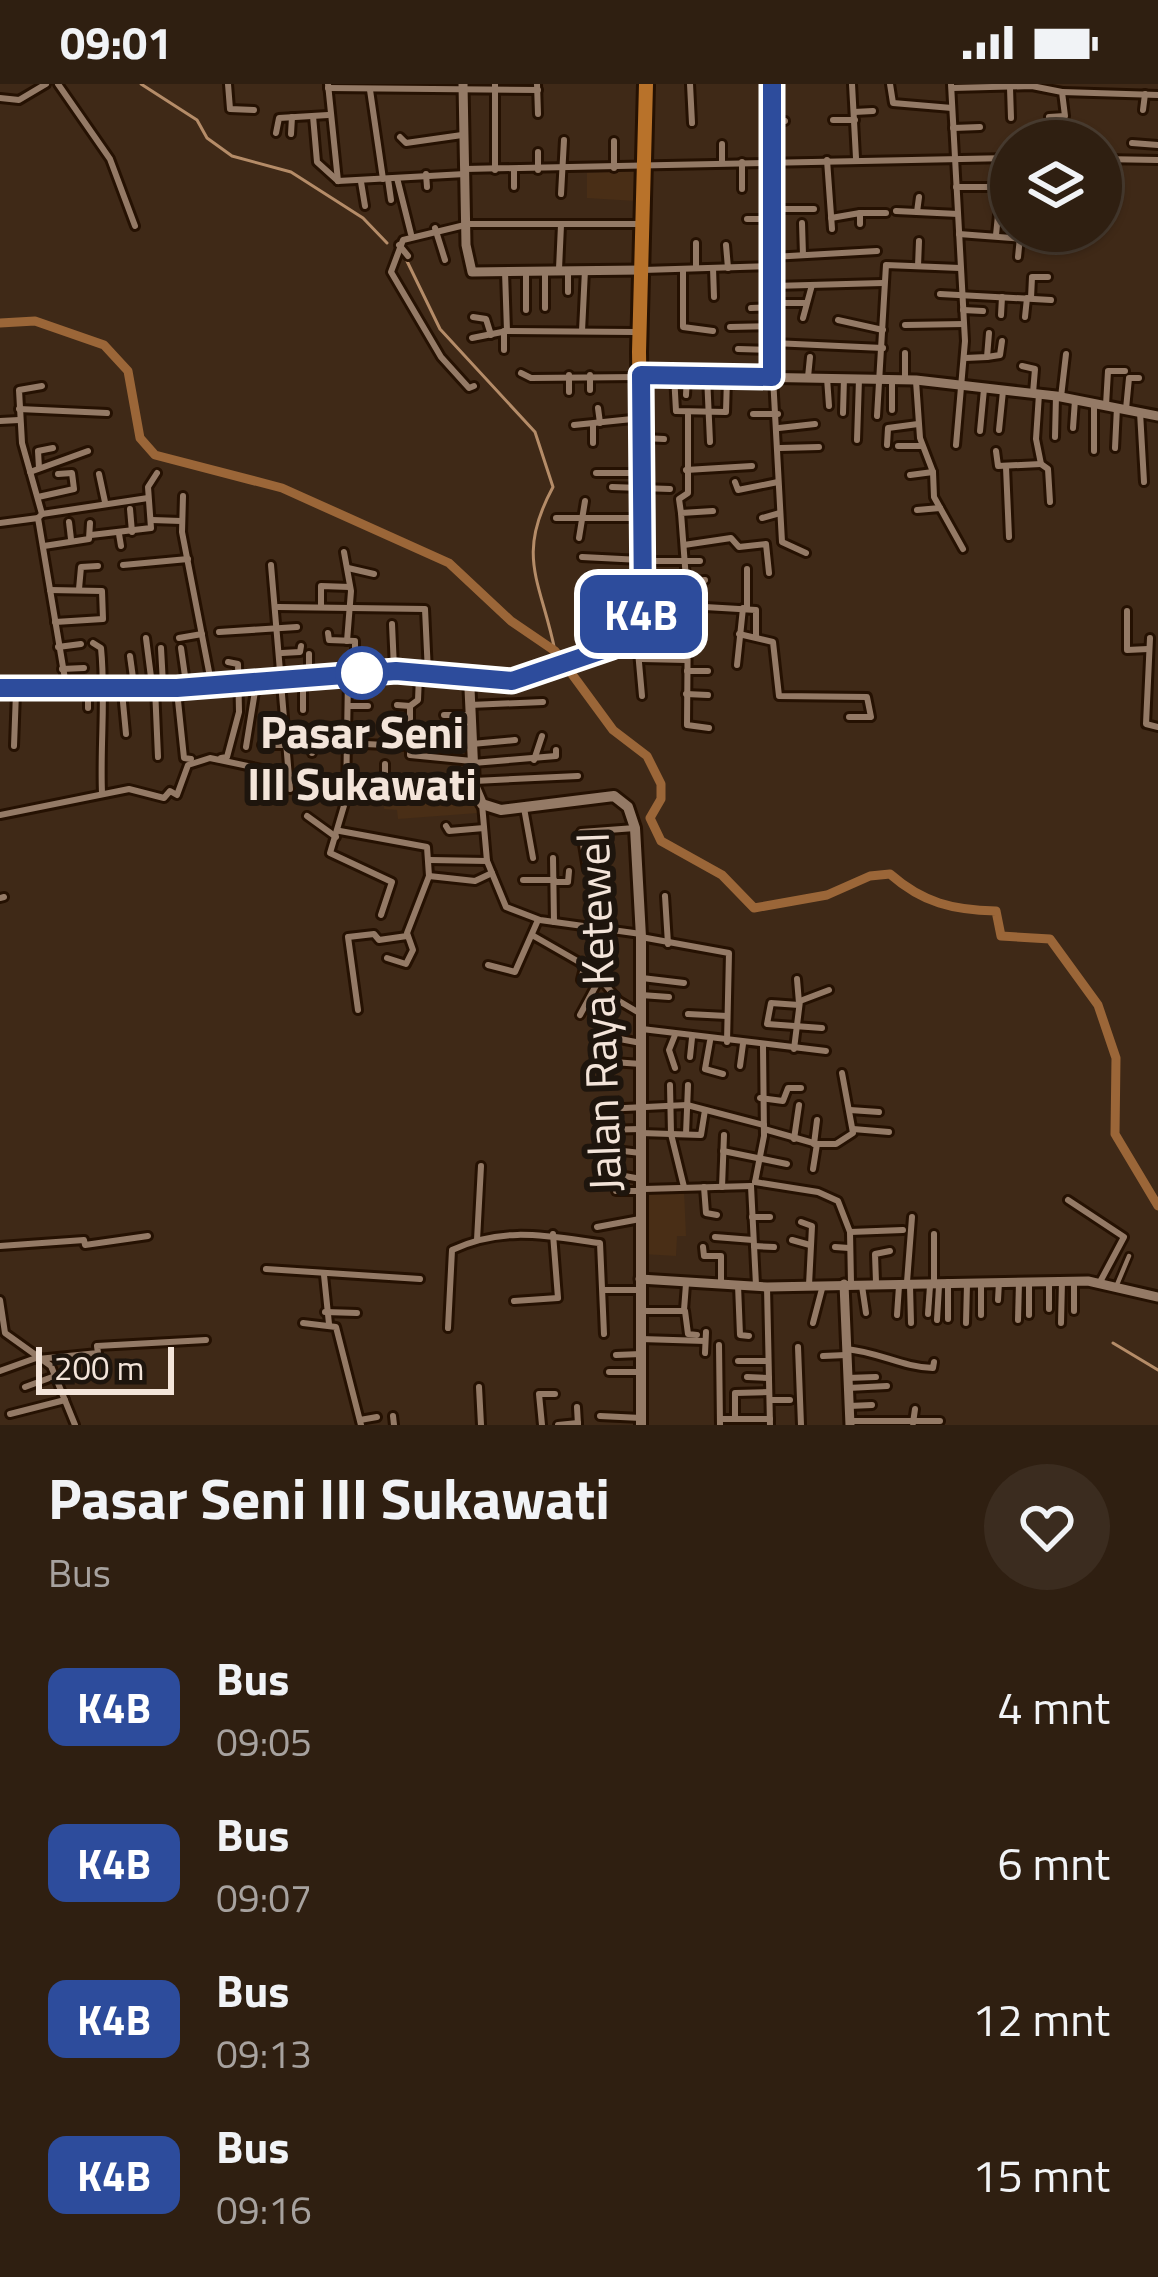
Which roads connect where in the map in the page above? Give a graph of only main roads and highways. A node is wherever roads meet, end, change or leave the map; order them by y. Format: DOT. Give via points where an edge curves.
graph roads {
  1 [pos="646,84"];
  2 [pos="469,678"];
  3 [pos="8,688"];
  4 [pos="641,1421"];
  1 -- 2 [label="highway" via="637,626 587,658 536,674"];
  2 -- 3 [label="highway" via="394,671 167,688"];
  2 -- 4 [label="main road, Jalan Raya Ketewel" via="482,804 524,808 614,796 634,828 642,978"];
}
